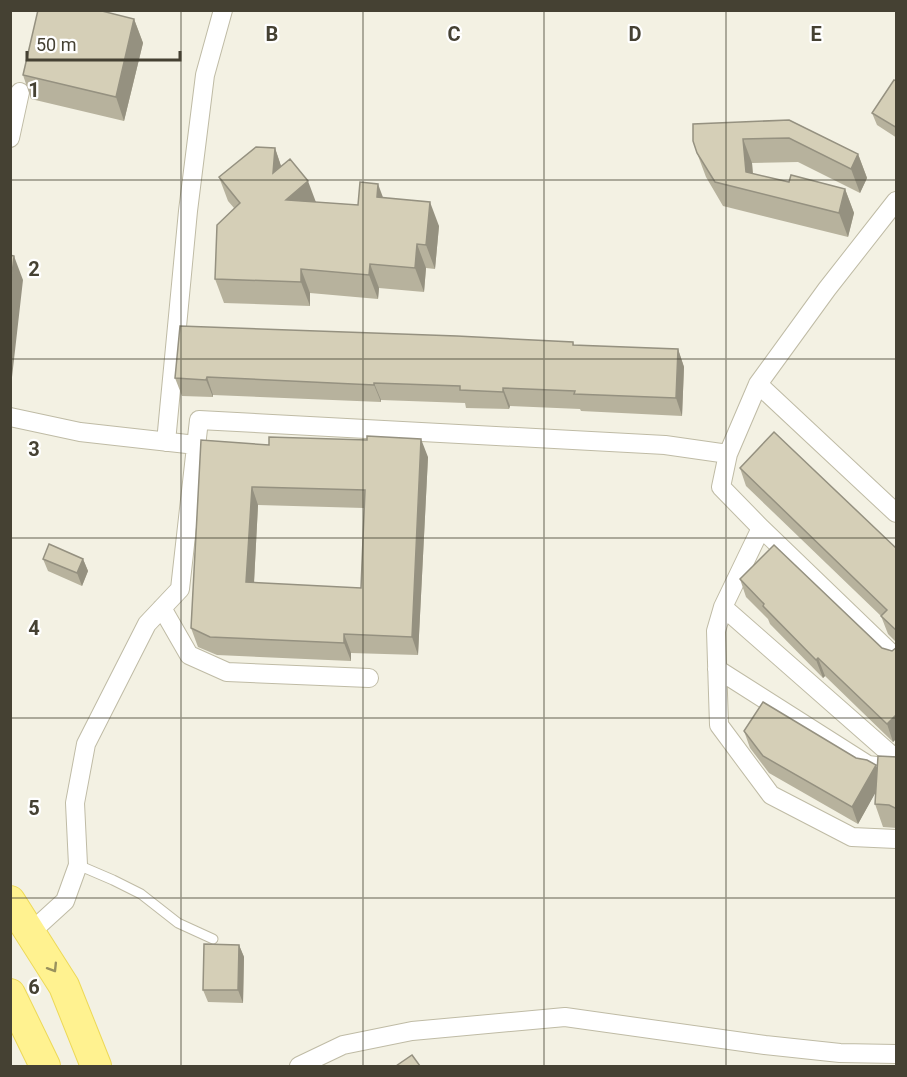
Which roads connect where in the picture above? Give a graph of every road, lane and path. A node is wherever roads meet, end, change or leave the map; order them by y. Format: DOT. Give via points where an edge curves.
graph roads {
  1 [pos="223,10"];
  2 [pos="20,92"];
  3 [pos="10,138"];
  4 [pos="897,201"];
  5 [pos="758,384"];
  6 [pos="10,417"];
  7 [pos="166,442"];
  8 [pos="196,445"];
  9 [pos="728,454"];
  10 [pos="897,513"];
  11 [pos="761,528"];
  12 [pos="723,607"];
  13 [pos="162,608"];
  14 [pos="897,658"];
  15 [pos="717,669"];
  16 [pos="369,678"];
  17 [pos="897,759"];
  18 [pos="897,764"];
  19 [pos="897,839"];
  20 [pos="78,865"];
  21 [pos="10,901"];
  22 [pos="31,932"];
  23 [pos="213,939"];
  24 [pos="10,994"];
  25 [pos="897,1054"];
  26 [pos="840,1060"];
  27 [pos="45,1066"];
  28 [pos="96,1066"];
  29 [pos="299,1066"];
  1 -- 7 [label="street" via="203,86"];
  2 -- 3 [label="street"];
  4 -- 5 [label="street"];
  5 -- 9 [label="street"];
  5 -- 10 [label="street"];
  6 -- 7 [label="street" via="80,432"];
  7 -- 8 [label="street"];
  8 -- 9 [label="street" via="199,420 665,445"];
  8 -- 13 [label="street" via="180,589"];
  9 -- 11 [label="street" via="721,487"];
  11 -- 12 [label="street"];
  11 -- 14 [label="street"];
  12 -- 15 [label="street" via="716,631"];
  12 -- 17 [label="street"];
  13 -- 16 [label="street" via="189,655 227,672"];
  13 -- 20 [label="street" via="147,624 86,744 75,803"];
  15 -- 18 [label="street" via="868,765"];
  15 -- 19 [label="street" via="719,725 771,795 852,837"];
  20 -- 22 [label="street" via="65,901"];
  20 -- 23 [label="lane" via="141,894 178,923"];
  21 -- 22 [label="main road"];
  22 -- 28 [label="main road, one-way" via="64,986"];
  24 -- 27 [label="main road"];
  25 -- 26 [label="street"];
  26 -- 29 [label="street" via="765,1045 565,1017 412,1031 343,1045"];
}
